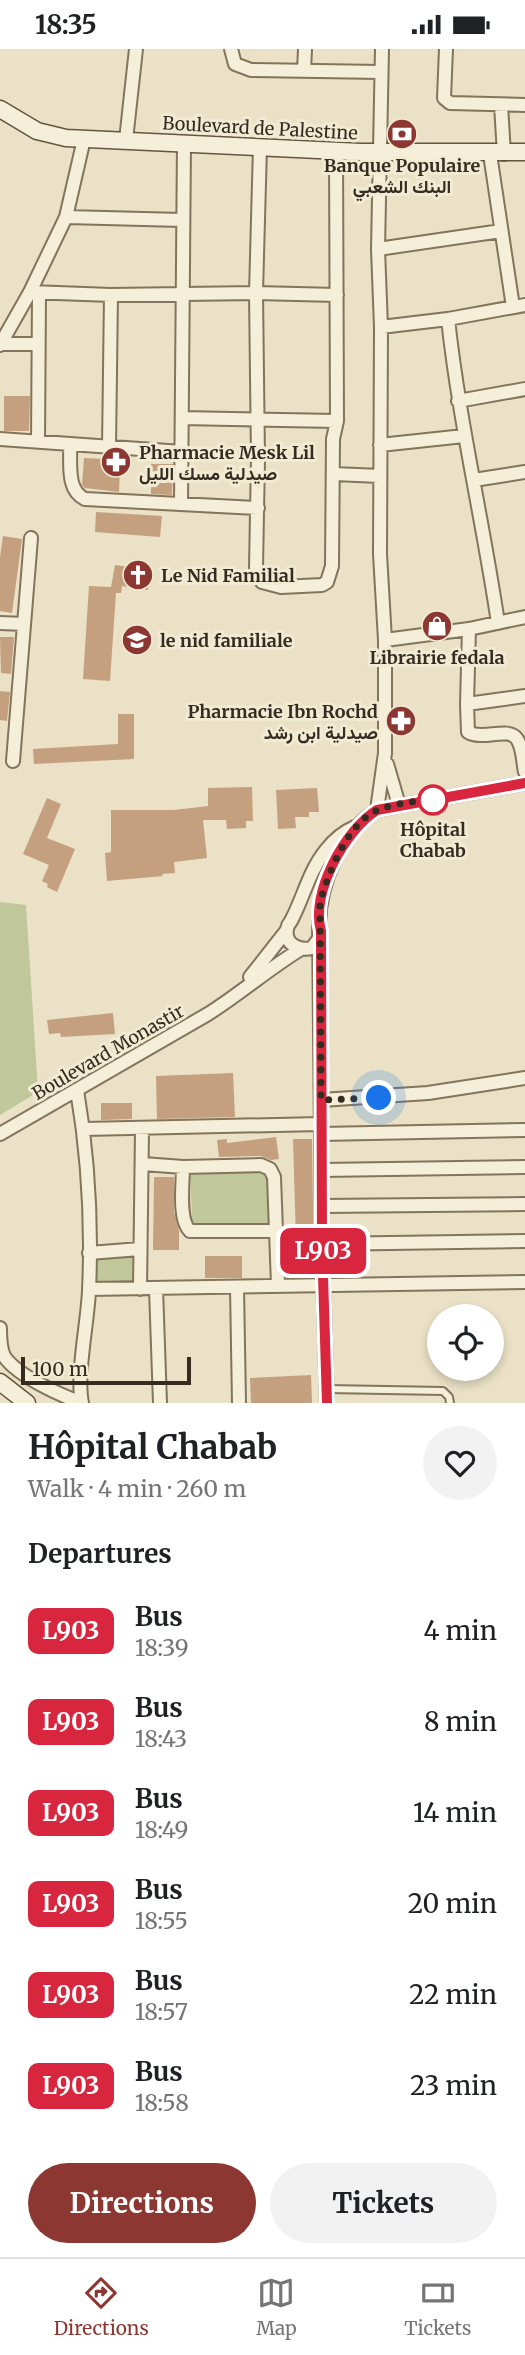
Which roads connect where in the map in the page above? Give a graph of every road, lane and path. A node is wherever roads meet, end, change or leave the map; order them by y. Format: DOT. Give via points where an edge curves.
graph roads {
  1 [pos="136,49"];
  2 [pos="231,49"];
  3 [pos="305,49"];
  4 [pos="382,49"];
  5 [pos="446,49"];
  6 [pos="304,71"];
  7 [pos="381,72"];
  8 [pos="525,104"];
  9 [pos="501,105"];
  10 [pos="0,109"];
  11 [pos="84,139"];
  12 [pos="126,140"];
  13 [pos="184,143"];
  14 [pos="260,146"];
  15 [pos="336,150"];
  16 [pos="525,152"];
  17 [pos="381,153"];
  18 [pos="497,154"];
  19 [pos="66,217"];
  20 [pos="181,221"];
  21 [pos="501,231"];
  22 [pos="378,250"];
  23 [pos="35,292"];
  24 [pos="182,293"];
  25 [pos="256,293"];
  26 [pos="111,295"];
  27 [pos="337,295"];
  28 [pos="519,306"];
  29 [pos="448,319"];
  30 [pos="381,327"];
  31 [pos="0,344"];
  32 [pos="38,344"];
  33 [pos="525,389"];
  34 [pos="458,401"];
  35 [pos="182,418"];
  36 [pos="258,421"];
  37 [pos="337,421"];
  38 [pos="464,436"];
  39 [pos="0,439"];
  40 [pos="38,442"];
  41 [pos="70,445"];
  42 [pos="380,445"];
  43 [pos="109,447"];
  44 [pos="183,452"];
  45 [pos="525,472"];
  46 [pos="334,474"];
  47 [pos="380,477"];
  48 [pos="474,480"];
  49 [pos="181,503"];
  50 [pos="258,509"];
  51 [pos="31,538"];
  52 [pos="525,617"];
  53 [pos="0,622"];
  54 [pos="498,623"];
  55 [pos="24,624"];
  56 [pos="468,629"];
  57 [pos="385,640"];
  58 [pos="525,696"];
  59 [pos="467,704"];
  60 [pos="385,753"];
  61 [pos="13,761"];
  62 [pos="525,772"];
  63 [pos="525,783"];
  64 [pos="399,805"];
  65 [pos="377,810"];
  66 [pos="358,825"];
  67 [pos="290,924"];
  68 [pos="320,931"];
  69 [pos="303,949"];
  70 [pos="321,984"];
  71 [pos="232,999"];
  72 [pos="525,1078"];
  73 [pos="78,1090"];
  74 [pos="321,1100"];
  75 [pos="84,1129"];
  76 [pos="321,1129"];
  77 [pos="142,1130"];
  78 [pos="525,1130"];
  79 [pos="0,1134"];
  80 [pos="143,1164"];
  81 [pos="183,1167"];
  82 [pos="525,1167"];
  83 [pos="322,1170"];
  84 [pos="525,1204"];
  85 [pos="322,1206"];
  86 [pos="276,1231"];
  87 [pos="525,1241"];
  88 [pos="322,1244"];
  89 [pos="140,1249"];
  90 [pos="89,1253"];
  91 [pos="525,1282"];
  92 [pos="324,1284"];
  93 [pos="278,1286"];
  94 [pos="237,1287"];
  95 [pos="89,1289"];
  96 [pos="140,1289"];
  97 [pos="156,1289"];
  98 [pos="0,1328"];
  99 [pos="0,1383"];
  100 [pos="327,1389"];
  101 [pos="27,1403"];
  102 [pos="82,1403"];
  103 [pos="160,1403"];
  104 [pos="239,1403"];
  105 [pos="327,1403"];
  106 [pos="450,1403"];
  1 -- 12 [label="street"];
  2 -- 6 [label="street" via="233,61 244,69"];
  3 -- 6 [label="street"];
  4 -- 7 [label="street"];
  5 -- 9 [label="street" via="444,98 450,103"];
  6 -- 7 [label="street"];
  7 -- 17 [label="street"];
  8 -- 9 [label="street"];
  9 -- 18 [label="street"];
  10 -- 11 [label="street, Boulevard de Palestine" via="37,131"];
  11 -- 12 [label="street, Boulevard de Palestine"];
  11 -- 19 [label="street"];
  12 -- 13 [label="street, Boulevard de Palestine"];
  13 -- 14 [label="street, Boulevard de Palestine"];
  13 -- 20 [label="street"];
  14 -- 15 [label="street, Boulevard de Palestine"];
  14 -- 25 [label="street"];
  15 -- 17 [label="street, Boulevard de Palestine"];
  15 -- 27 [label="street"];
  16 -- 18 [label="street, Boulevard de Palestine"];
  17 -- 18 [label="street, Boulevard de Palestine"];
  17 -- 22 [label="street"];
  18 -- 21 [label="street"];
  19 -- 20 [label="street"];
  19 -- 23 [label="street"];
  20 -- 24 [label="street"];
  21 -- 22 [label="street"];
  21 -- 28 [label="street"];
  22 -- 30 [label="street"];
  23 -- 26 [label="street"];
  23 -- 31 [label="street"];
  23 -- 32 [label="street"];
  24 -- 25 [label="street"];
  24 -- 26 [label="street"];
  24 -- 35 [label="street"];
  25 -- 27 [label="street"];
  25 -- 36 [label="street"];
  26 -- 43 [label="street"];
  27 -- 37 [label="street"];
  28 -- 29 [label="street"];
  29 -- 30 [label="street"];
  29 -- 34 [label="street"];
  30 -- 42 [label="street"];
  31 -- 32 [label="street"];
  32 -- 40 [label="street"];
  33 -- 34 [label="street"];
  34 -- 38 [label="street"];
  35 -- 36 [label="street"];
  35 -- 44 [label="street"];
  36 -- 37 [label="street"];
  36 -- 50 [label="street"];
  37 -- 46 [label="street"];
  38 -- 42 [label="street"];
  38 -- 48 [label="street"];
  39 -- 40 [label="street"];
  40 -- 41 [label="street"];
  41 -- 43 [label="street"];
  41 -- 49 [label="street" via="77,495 96,500"];
  42 -- 47 [label="street"];
  43 -- 44 [label="street"];
  44 -- 49 [label="street"];
  45 -- 48 [label="street"];
  46 -- 47 [label="street"];
  46 -- 50 [label="street" via="332,566 327,582 321,585 281,587 262,582 256,567"];
  47 -- 57 [label="street"];
  48 -- 54 [label="street"];
  49 -- 50 [label="street"];
  51 -- 55 [label="street"];
  52 -- 54 [label="street"];
  53 -- 55 [label="street"];
  54 -- 56 [label="street"];
  55 -- 61 [label="street"];
  56 -- 57 [label="street"];
  56 -- 59 [label="street"];
  57 -- 60 [label="street"];
  58 -- 59 [label="street"];
  59 -- 62 [label="street" via="468,732 514,736"];
  60 -- 64 [label="street"];
  60 -- 65 [label="street"];
  63 -- 64 [label="street, Boulevard Monastir"];
  64 -- 65 [label="street, Boulevard Monastir"];
  65 -- 66 [label="street, Boulevard Monastir"];
  66 -- 67 [label="street, Boulevard Monastir" via="345,831 325,852"];
  66 -- 68 [label="street, Boulevard Monastir" via="327,877 320,903"];
  67 -- 68 [label="street" via="303,915 310,916"];
  67 -- 69 [label="street" via="288,937"];
  67 -- 71 [label="street, Boulevard Monastir"];
  68 -- 69 [label="street" via="317,943"];
  68 -- 70 [label="street, Boulevard Monastir"];
  69 -- 70 [label="street"];
  69 -- 71 [label="street, Boulevard Monastir"];
  70 -- 74 [label="street, Boulevard Monastir"];
  71 -- 73 [label="street, Boulevard Monastir"];
  72 -- 74 [label="street" via="428,1093"];
  73 -- 75 [label="street"];
  73 -- 79 [label="street, Boulevard Monastir"];
  74 -- 76 [label="street, Boulevard Monastir"];
  75 -- 77 [label="street"];
  75 -- 90 [label="street"];
  76 -- 77 [label="street" via="233,1125"];
  76 -- 78 [label="street"];
  76 -- 83 [label="street, Boulevard Monastir"];
  77 -- 80 [label="street"];
  80 -- 81 [label="street"];
  80 -- 89 [label="street"];
  81 -- 86 [label="street" via="268,1167 274,1177"];
  81 -- 86 [label="street" via="183,1215 190,1231"];
  82 -- 83 [label="street"];
  83 -- 85 [label="street, Boulevard Monastir"];
  84 -- 85 [label="street"];
  85 -- 88 [label="street, Boulevard Monastir"];
  86 -- 93 [label="street"];
  87 -- 88 [label="street"];
  88 -- 92 [label="street, Boulevard Monastir"];
  89 -- 90 [label="street"];
  89 -- 96 [label="street"];
  90 -- 95 [label="street"];
  91 -- 92 [label="street"];
  92 -- 93 [label="street"];
  92 -- 100 [label="street, Boulevard Monastir"];
  93 -- 94 [label="street"];
  94 -- 97 [label="street"];
  94 -- 104 [label="street"];
  95 -- 96 [label="street"];
  95 -- 102 [label="street"];
  96 -- 97 [label="street"];
  97 -- 103 [label="street"];
  98 -- 102 [label="street" via="2,1350 10,1363 49,1389"];
  99 -- 101 [label="street"];
  100 -- 105 [label="street, Boulevard Monastir"];
  100 -- 106 [label="lane" via="443,1391"];
}
